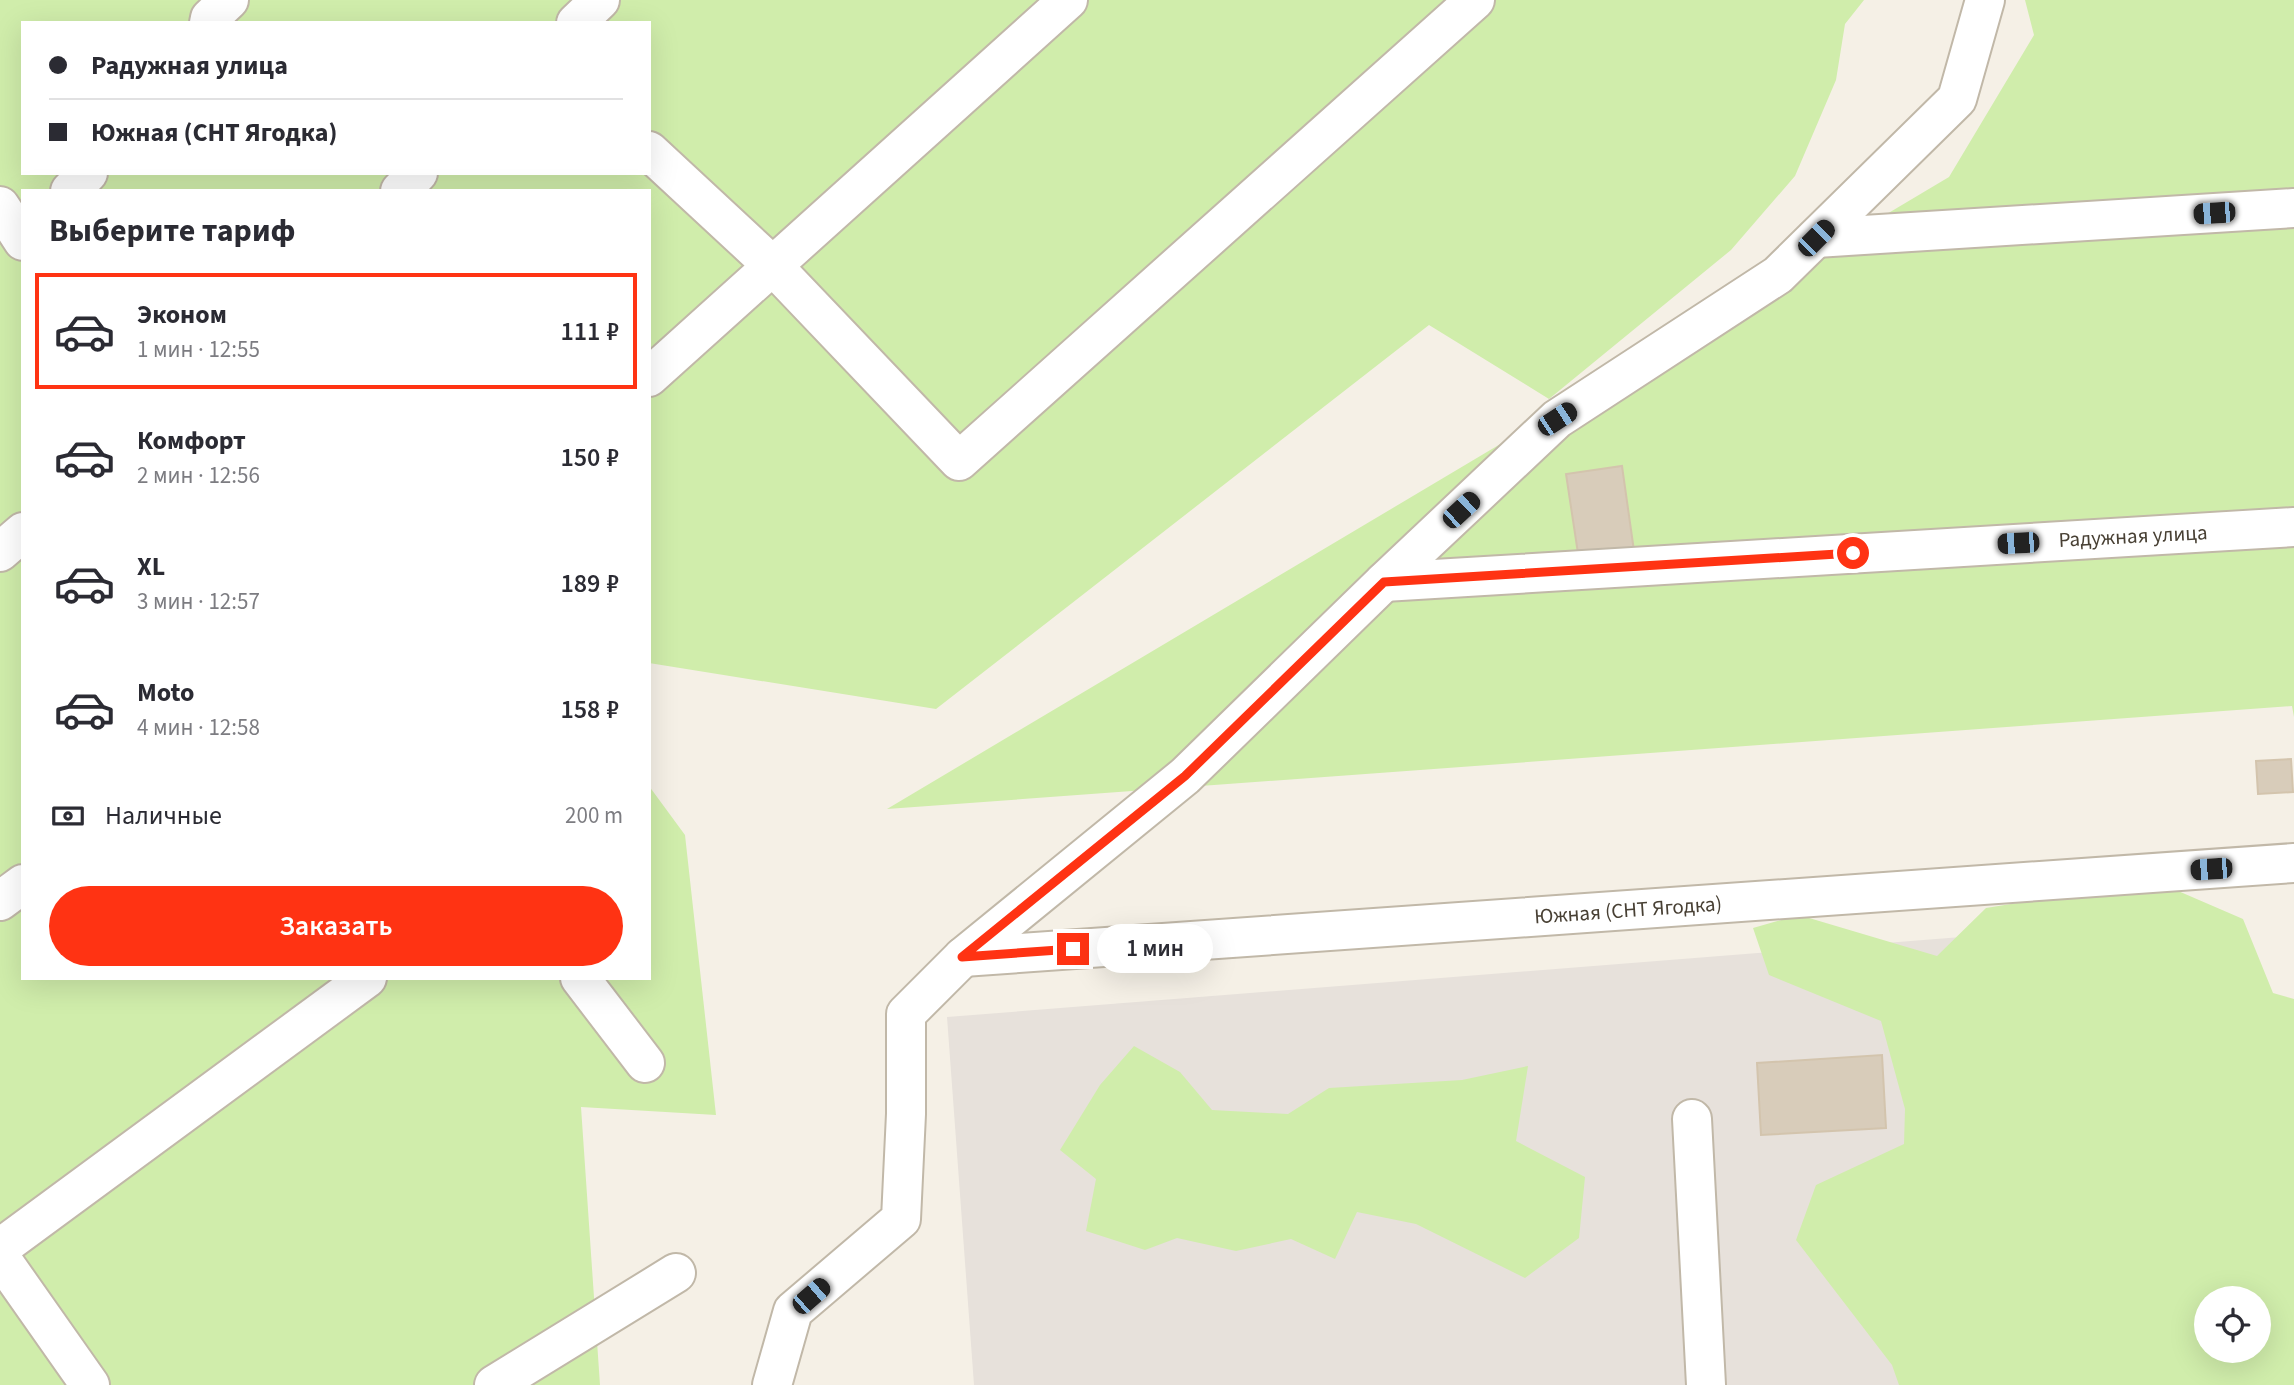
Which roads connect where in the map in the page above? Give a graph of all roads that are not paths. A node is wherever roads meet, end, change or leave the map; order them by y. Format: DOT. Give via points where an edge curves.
graph roads {
  1 [pos="229,0"];
  2 [pos="600,0"];
  3 [pos="1068,0"];
  4 [pos="1475,0"];
  5 [pos="1985,0"];
  6 [pos="210,21"];
  7 [pos="578,21"];
  8 [pos="651,153"];
  9 [pos="86,175"];
  10 [pos="416,175"];
  11 [pos="72,189"];
  12 [pos="402,189"];
  13 [pos="0,206"];
  14 [pos="2294,208"];
  15 [pos="21,237"];
  16 [pos="1816,238"];
  17 [pos="774,267"];
  18 [pos="651,375"];
  19 [pos="2294,527"];
  20 [pos="21,534"];
  21 [pos="0,552"];
  22 [pos="1384,582"];
  23 [pos="2294,863"];
  24 [pos="21,885"];
  25 [pos="0,901"];
  26 [pos="962,957"];
  27 [pos="364,980"];
  28 [pos="582,980"];
  29 [pos="645,1063"];
  30 [pos="1692,1119"];
  31 [pos="0,1248"];
  32 [pos="0,1257"];
  33 [pos="676,1273"];
  34 [pos="90,1385"];
  35 [pos="494,1385"];
  36 [pos="772,1385"];
  37 [pos="1706,1385"];
  1 -- 6 [label="street"];
  2 -- 7 [label="street"];
  3 -- 17 [label="street"];
  4 -- 17 [label="street" via="959,461"];
  5 -- 16 [label="street" via="1958,99"];
  8 -- 17 [label="street"];
  9 -- 11 [label="street"];
  10 -- 12 [label="street"];
  13 -- 15 [label="street"];
  14 -- 16 [label="street"];
  16 -- 22 [label="street" via="1778,275 1557,419"];
  17 -- 18 [label="street"];
  19 -- 22 [label="street, Радужная улица"];
  20 -- 21 [label="street"];
  22 -- 26 [label="street" via="1185,776"];
  23 -- 26 [label="street, Южная (СНТ Ягодка)"];
  24 -- 25 [label="street"];
  26 -- 36 [label="street" via="906,1014 901,1219 793,1311"];
  27 -- 31 [label="street"];
  28 -- 29 [label="street"];
  30 -- 37 [label="street"];
  32 -- 34 [label="street"];
  33 -- 35 [label="street"];
}
